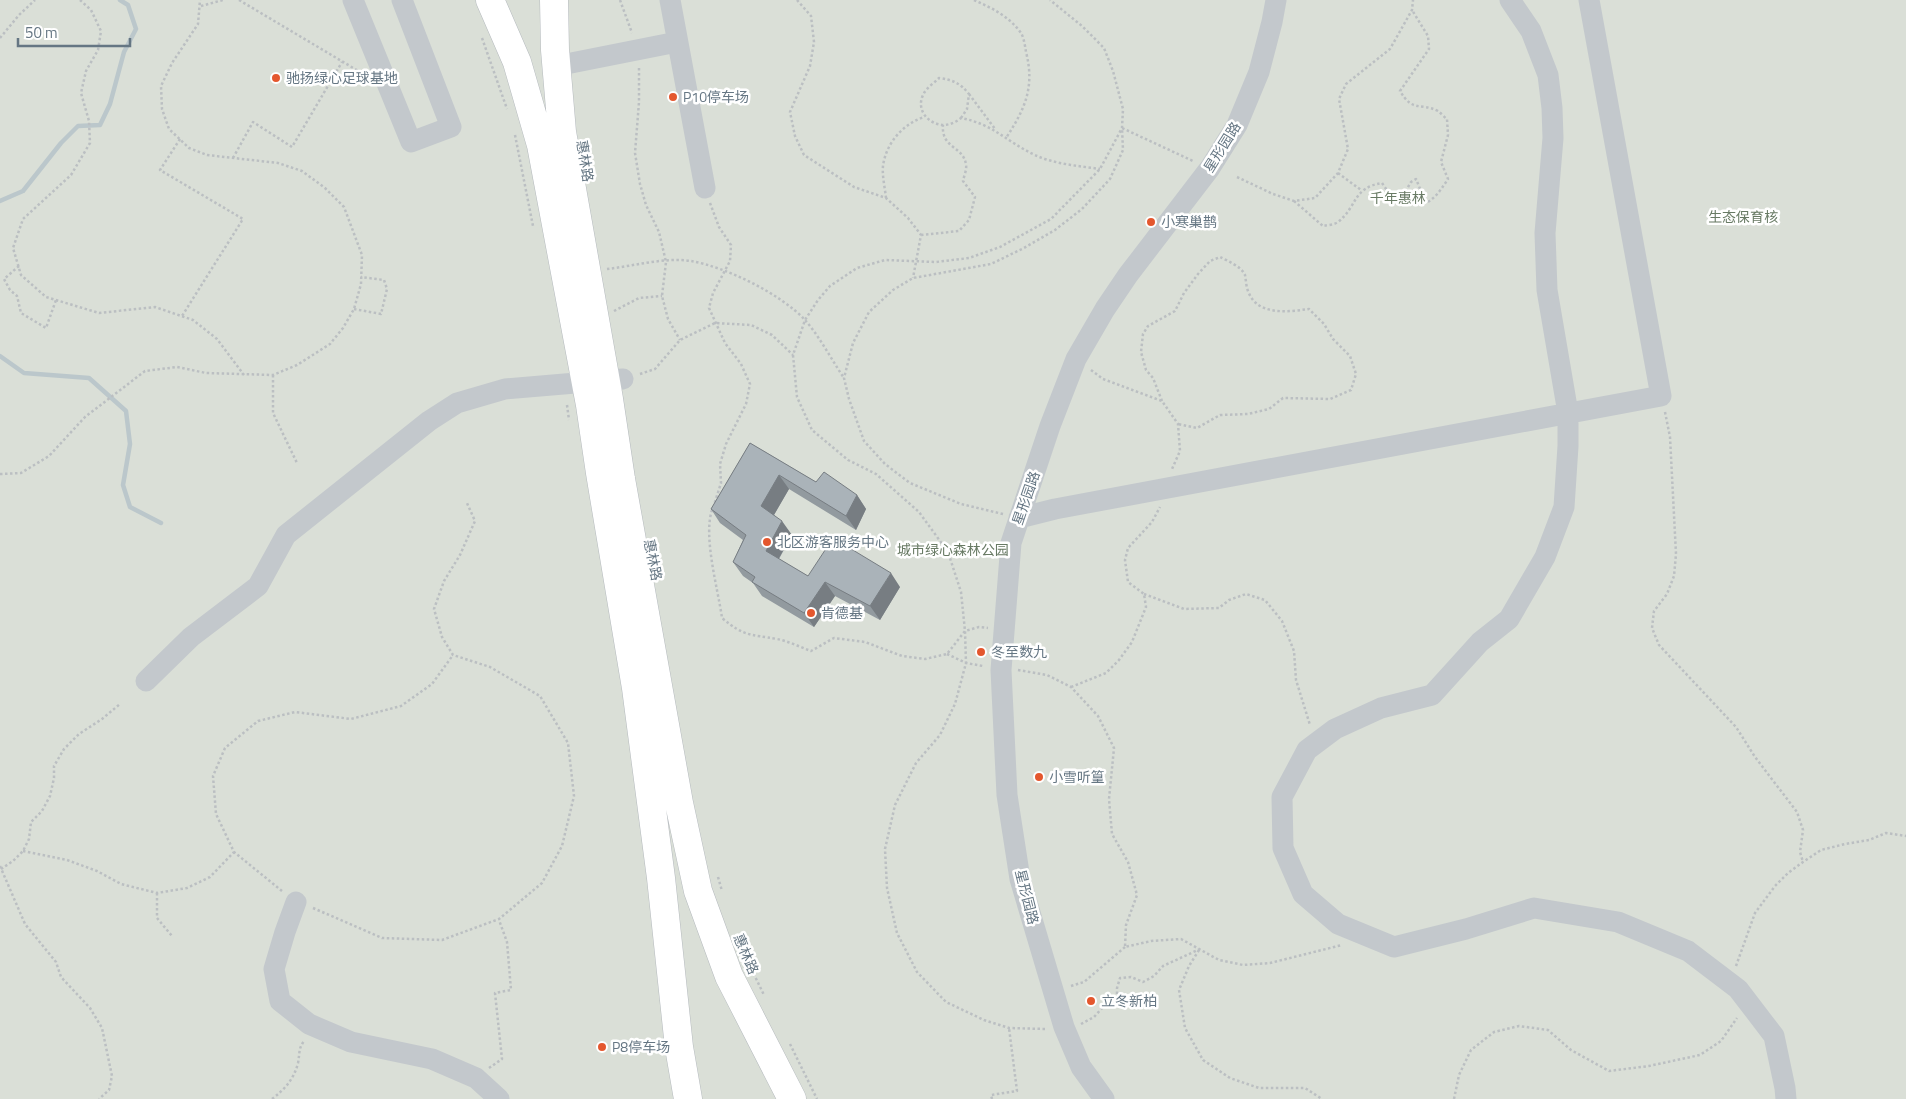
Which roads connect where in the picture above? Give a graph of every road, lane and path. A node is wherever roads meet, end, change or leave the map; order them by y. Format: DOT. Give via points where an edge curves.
graph roads {
  1 [pos="34,0"];
  2 [pos="80,0"];
  3 [pos="200,0"];
  4 [pos="223,0"];
  5 [pos="239,0"];
  6 [pos="353,0"];
  7 [pos="402,0"];
  8 [pos="490,0"];
  9 [pos="554,0"];
  10 [pos="620,0"];
  11 [pos="670,0"];
  12 [pos="797,0"];
  13 [pos="974,0"];
  14 [pos="1050,0"];
  15 [pos="1276,0"];
  16 [pos="1413,0"];
  17 [pos="1510,0"];
  18 [pos="1589,0"];
  19 [pos="201,6"];
  20 [pos="1412,10"];
  21 [pos="479,30"];
  22 [pos="0,38"];
  23 [pos="677,42"];
  24 [pos="637,50"];
  25 [pos="342,62"];
  26 [pos="379,64"];
  27 [pos="556,66"];
  28 [pos="968,94"];
  29 [pos="507,109"];
  30 [pos="924,117"];
  31 [pos="961,118"];
  32 [pos="943,125"];
  33 [pos="513,128"];
  34 [pos="1122,128"];
  35 [pos="996,130"];
  36 [pos="1006,138"];
  37 [pos="180,139"];
  38 [pos="233,158"];
  39 [pos="1100,168"];
  40 [pos="1210,168"];
  41 [pos="1338,173"];
  42 [pos="1237,177"];
  43 [pos="705,188"];
  44 [pos="1361,190"];
  45 [pos="886,198"];
  46 [pos="1294,201"];
  47 [pos="534,230"];
  48 [pos="921,234"];
  49 [pos="916,261"];
  50 [pos="604,262"];
  51 [pos="666,262"];
  52 [pos="19,266"];
  53 [pos="724,270"];
  54 [pos="361,277"];
  55 [pos="913,278"];
  56 [pos="662,296"];
  57 [pos="56,300"];
  58 [pos="611,303"];
  59 [pos="354,309"];
  60 [pos="182,316"];
  61 [pos="805,320"];
  62 [pos="715,322"];
  63 [pos="680,340"];
  64 [pos="792,355"];
  65 [pos="1076,359"];
  66 [pos="274,374"];
  67 [pos="244,375"];
  68 [pos="844,378"];
  69 [pos="595,382"];
  70 [pos="1661,396"];
  71 [pos="1162,401"];
  72 [pos="1568,413"];
  73 [pos="570,422"];
  74 [pos="1178,424"];
  75 [pos="297,463"];
  76 [pos="0,474"];
  77 [pos="1164,488"];
  78 [pos="467,503"];
  79 [pos="1019,518"];
  80 [pos="1144,594"];
  81 [pos="966,631"];
  82 [pos="1003,631"];
  83 [pos="947,654"];
  84 [pos="453,655"];
  85 [pos="966,663"];
  86 [pos="1001,670"];
  87 [pos="146,681"];
  88 [pos="1071,687"];
  89 [pos="120,704"];
  90 [pos="1316,743"];
  91 [pos="1906,836"];
  92 [pos="24,851"];
  93 [pos="234,852"];
  94 [pos="1803,862"];
  95 [pos="0,868"];
  96 [pos="716,872"];
  97 [pos="157,893"];
  98 [pos="724,899"];
  99 [pos="296,902"];
  100 [pos="499,919"];
  101 [pos="172,936"];
  102 [pos="1343,945"];
  103 [pos="1125,947"];
  104 [pos="1200,949"];
  105 [pos="743,952"];
  106 [pos="1732,984"];
  107 [pos="1069,987"];
  108 [pos="765,997"];
  109 [pos="1748,1003"];
  110 [pos="309,1024"];
  111 [pos="1064,1027"];
  112 [pos="1009,1028"];
  113 [pos="786,1038"];
  114 [pos="476,1078"];
  115 [pos="99,1099"];
  116 [pos="272,1099"];
  117 [pos="499,1099"];
  118 [pos="688,1099"];
  119 [pos="792,1099"];
  120 [pos="817,1099"];
  121 [pos="992,1099"];
  122 [pos="1104,1099"];
  123 [pos="1322,1099"];
  124 [pos="1454,1099"];
  125 [pos="1786,1099"];
  1 -- 22 [label="path"];
  2 -- 52 [label="path" via="91,10 101,31 98,50 86,70 81,93 89,121 90,143 71,175 22,219 13,248"];
  3 -- 19 [label="path"];
  4 -- 19 [label="path"];
  5 -- 25 [label="path"];
  6 -- 26 [label="street"];
  7 -- 26 [label="street" via="451,127 411,142"];
  8 -- 69 [label="main road, 惠林路" via="517,62 541,144"];
  9 -- 27 [label="main road, 惠林路"];
  10 -- 24 [label="path"];
  11 -- 23 [label="street"];
  12 -- 45 [label="path" via="810,16 814,42 810,66 790,112 798,142 804,155 826,170 854,186"];
  13 -- 36 [label="path" via="1000,12 1022,34 1030,85 1026,106"];
  14 -- 34 [label="path" via="1104,48 1123,109"];
  15 -- 40 [label="street, 星形园路" via="1258,72 1237,124"];
  16 -- 20 [label="path"];
  17 -- 72 [label="street" via="1531,31 1548,75 1553,138 1545,233 1547,290"];
  18 -- 70 [label="street"];
  19 -- 37 [label="path" via="198,24 172,62 161,86 162,110 169,129"];
  20 -- 41 [label="path" via="1390,49 1346,84 1338,99 1348,150"];
  20 -- 44 [label="path" via="1428,36 1429,48 1400,91 1412,105 1437,111 1447,119 1448,135 1441,162 1448,179 1432,200 1426,202 1416,179 1401,199 1391,196 1382,183"];
  21 -- 29 [label="path"];
  23 -- 24 [label="street"];
  23 -- 43 [label="street"];
  24 -- 27 [label="street"];
  24 -- 51 [label="path" via="640,73 635,153 642,191 659,232"];
  25 -- 26 [label="path" via="360,72"];
  25 -- 38 [label="path" via="292,147 253,122"];
  27 -- 69 [label="main road, 惠林路"];
  28 -- 30 [label="path" via="952,80 939,78 922,96"];
  28 -- 31 [label="path" via="967,109"];
  28 -- 35 [label="path"];
  30 -- 32 [label="path"];
  30 -- 45 [label="path" via="911,121 888,149 884,166"];
  31 -- 32 [label="path"];
  31 -- 35 [label="path"];
  32 -- 48 [label="path" via="949,145 961,153 966,165 963,181 976,197 969,220 959,231"];
  33 -- 47 [label="path"];
  34 -- 39 [label="path"];
  34 -- 40 [label="path"];
  34 -- 55 [label="path" via="1123,150 1110,180 1082,209 1055,230 990,264"];
  35 -- 36 [label="path"];
  36 -- 39 [label="path" via="1037,156"];
  37 -- 38 [label="path" via="189,148"];
  37 -- 60 [label="path" via="160,170 243,219"];
  38 -- 54 [label="path" via="278,163 302,171 325,188 344,207 348,216 362,255"];
  39 -- 49 [label="path" via="1051,219 1000,247 969,258"];
  40 -- 65 [label="street, 星形园路" via="1128,275"];
  41 -- 44 [label="path"];
  41 -- 46 [label="path" via="1315,198"];
  42 -- 46 [label="path"];
  43 -- 53 [label="path" via="719,227 731,245 730,261"];
  44 -- 46 [label="path" via="1337,223 1323,226"];
  45 -- 48 [label="path"];
  48 -- 49 [label="path"];
  49 -- 55 [label="path"];
  49 -- 61 [label="path" via="885,260 857,268 830,286"];
  50 -- 51 [label="path" via="605,270"];
  51 -- 53 [label="path" via="690,261"];
  51 -- 56 [label="path"];
  52 -- 57 [label="path" via="21,275 46,296"];
  52 -- 57 [label="path" via="4,279 17,296 21,313 46,328"];
  53 -- 61 [label="path" via="772,294"];
  53 -- 62 [label="path" via="708,308"];
  54 -- 59 [label="path"];
  54 -- 59 [label="path" via="384,280 387,289 381,314"];
  55 -- 68 [label="path" via="893,290 869,312 853,343"];
  56 -- 58 [label="path" via="639,298 612,312"];
  56 -- 63 [label="path" via="668,319"];
  57 -- 60 [label="path" via="99,313 155,307"];
  59 -- 66 [label="path" via="330,344 297,365"];
  60 -- 67 [label="path" via="194,320 217,339"];
  61 -- 64 [label="path"];
  61 -- 68 [label="path"];
  62 -- 63 [label="path"];
  62 -- 64 [label="path" via="751,325 772,335"];
  62 -- 83 [label="path" via="750,384 746,404 726,444 720,464 721,483 710,516 710,540 722,618 751,636 779,640 811,652 834,638 865,642 902,656 925,659"];
  63 -- 69 [label="path" via="655,369"];
  64 -- 81 [label="path" via="797,397 812,430 848,460 876,474 895,490 919,512 948,552 961,592"];
  65 -- 71 [label="path" via="1103,379"];
  65 -- 79 [label="street, 星形园路"];
  66 -- 67 [label="path"];
  66 -- 75 [label="path" via="273,413"];
  67 -- 76 [label="path" via="206,373 177,367 146,371 85,417 49,456 21,472"];
  68 -- 79 [label="path" via="864,441 885,464 910,483 962,504"];
  69 -- 73 [label="path"];
  69 -- 87 [label="street" via="505,389 457,403 429,421 286,535 258,586 191,637"];
  69 -- 118 [label="main road, 惠林路"];
  69 -- 119 [label="main road, 惠林路" via="621,479 679,803 698,891 730,976"];
  70 -- 72 [label="street"];
  70 -- 94 [label="path" via="1670,437 1676,554 1674,576 1667,594 1654,611 1652,628 1659,645 1736,727 1797,812 1803,830 1800,852"];
  71 -- 74 [label="path"];
  71 -- 74 [label="path" via="1153,378 1146,370 1141,352 1142,334 1148,326 1175,311 1198,274 1210,260 1220,257 1244,273 1247,290 1254,302 1268,310 1290,312 1309,309 1350,356 1356,374 1351,390 1330,399 1283,398 1269,410 1220,415 1197,428"];
  72 -- 77 [label="street"];
  72 -- 90 [label="street" via="1564,507 1545,557 1509,619 1480,642 1432,695 1381,708 1335,729"];
  74 -- 77 [label="path" via="1180,451"];
  77 -- 79 [label="street"];
  77 -- 80 [label="path" via="1162,504 1152,522 1128,548 1125,560 1128,582"];
  78 -- 84 [label="path" via="475,521 444,581 434,609 442,636"];
  79 -- 82 [label="street, 星形园路" via="1010,543"];
  80 -- 88 [label="path" via="1146,607 1132,642 1119,660 1106,673"];
  80 -- 90 [label="path" via="1184,608 1218,608 1246,594 1265,600 1282,620 1294,651 1296,680"];
  81 -- 82 [label="path" via="979,627"];
  81 -- 83 [label="path"];
  81 -- 85 [label="path"];
  82 -- 86 [label="street, 星形园路"];
  83 -- 85 [label="path"];
  84 -- 93 [label="path" via="432,684 401,706 351,719 295,712 258,721 225,748 213,776 216,814"];
  84 -- 100 [label="path" via="490,667 540,696 568,744 574,796 562,846 542,883"];
  85 -- 86 [label="path"];
  85 -- 112 [label="path" via="955,704 940,735 916,763 895,805 885,849 887,888 897,933 917,972 946,1002"];
  86 -- 88 [label="path" via="1047,674"];
  86 -- 111 [label="street, 星形园路" via="1007,795 1020,879"];
  88 -- 103 [label="path" via="1098,716 1114,748 1109,799 1112,834 1128,862 1137,895 1126,925"];
  89 -- 92 [label="path" via="64,749 54,766 50,796 31,822"];
  90 -- 106 [label="street" via="1306,750 1282,797 1282,848 1303,894 1338,924 1394,947 1534,908 1618,922 1688,951"];
  91 -- 94 [label="path" via="1886,833 1821,850"];
  92 -- 95 [label="path"];
  92 -- 97 [label="path" via="67,860 97,870 121,884"];
  93 -- 97 [label="path" via="210,877 187,888"];
  93 -- 99 [label="path"];
  94 -- 106 [label="path" via="1775,886 1755,913 1741,948"];
  95 -- 115 [label="path" via="25,924 56,962 61,977 90,1008 102,1028 112,1076 109,1090"];
  96 -- 98 [label="path"];
  97 -- 101 [label="path" via="157,918"];
  99 -- 100 [label="path" via="382,938 442,940"];
  99 -- 110 [label="street" via="274,968 280,1001"];
  100 -- 114 [label="path" via="507,942 511,990 494,993 502,1058"];
  102 -- 104 [label="path" via="1270,963 1243,966 1220,960"];
  103 -- 104 [label="path" via="1181,939"];
  103 -- 107 [label="path" via="1084,982"];
  104 -- 111 [label="path" via="1163,966 1143,982 1131,977 1120,978 1117,1000 1104,1006 1085,1023"];
  104 -- 123 [label="path" via="1179,990 1185,1028 1204,1060 1230,1078 1252,1086 1305,1088"];
  105 -- 108 [label="path, 惠林路"];
  106 -- 109 [label="street"];
  109 -- 124 [label="path" via="1721,1042 1700,1055 1609,1071 1571,1050 1548,1030 1519,1026 1494,1032 1471,1050 1459,1075"];
  109 -- 125 [label="street" via="1774,1036"];
  110 -- 114 [label="street" via="350,1042 432,1059"];
  110 -- 116 [label="path" via="308,1037 299,1047 293,1078"];
  111 -- 112 [label="path"];
  111 -- 122 [label="street, 星形园路" via="1082,1066"];
  112 -- 121 [label="path" via="1017,1091 991,1094"];
  113 -- 120 [label="path"];
  114 -- 117 [label="street"];
}
